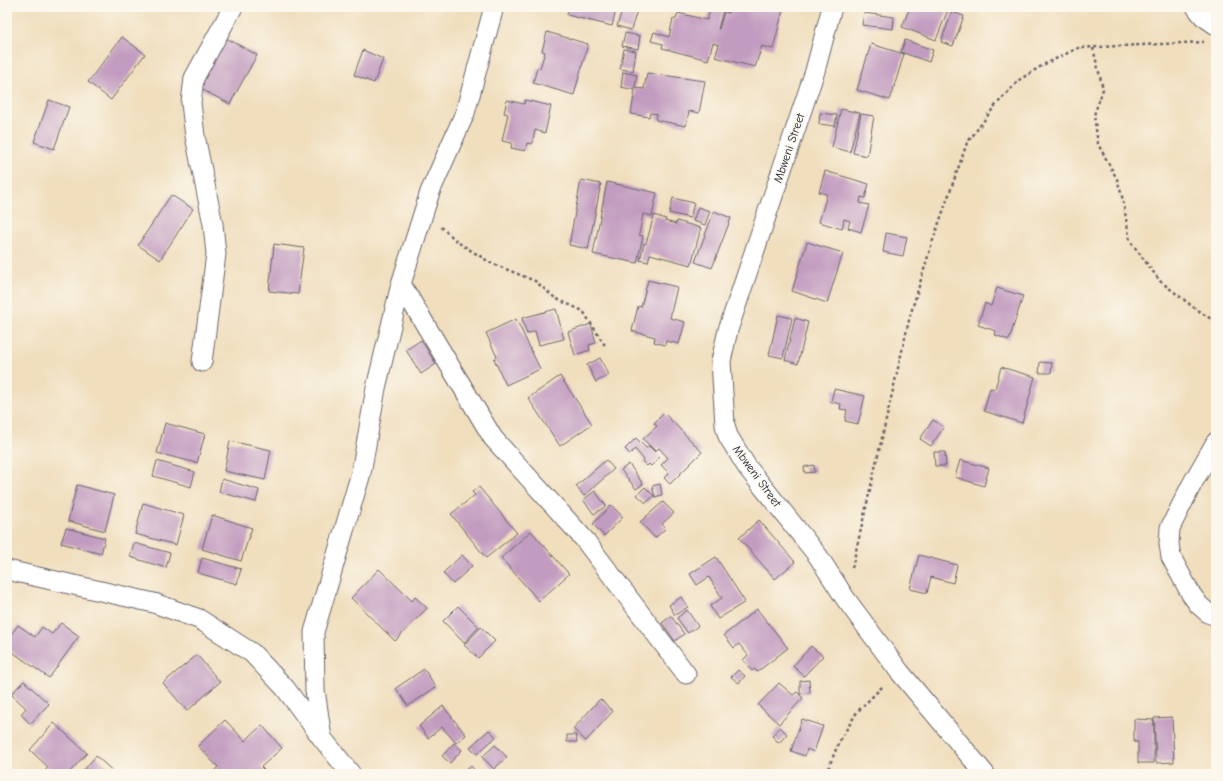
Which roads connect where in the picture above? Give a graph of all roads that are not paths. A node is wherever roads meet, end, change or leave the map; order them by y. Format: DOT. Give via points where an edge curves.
graph roads {
  1 [pos="233,7"];
  2 [pos="494,7"];
  3 [pos="832,7"];
  4 [pos="1196,7"];
  5 [pos="1212,34"];
  6 [pos="401,284"];
  7 [pos="202,362"];
  8 [pos="1216,442"];
  9 [pos="7,570"];
  10 [pos="1216,616"];
  11 [pos="686,674"];
  12 [pos="322,738"];
  13 [pos="352,774"];
  14 [pos="985,774"];
  1 -- 7 [label="street" via="194,78 191,104 216,254"];
  2 -- 6 [label="street" via="466,113 430,192"];
  3 -- 14 [label="street, Mbweni Street" via="815,71 728,330 721,361 725,425 728,436 747,468 818,556 845,598 899,671"];
  4 -- 5 [label="street"];
  6 -- 11 [label="street" via="493,438 584,540"];
  6 -- 12 [label="street" via="376,388 361,473 314,632 315,690"];
  8 -- 10 [label="street" via="1170,528 1169,544 1171,557 1191,594 1208,613"];
  9 -- 12 [label="street" via="154,603 199,619 252,653 285,688"];
  12 -- 13 [label="street"];
}
